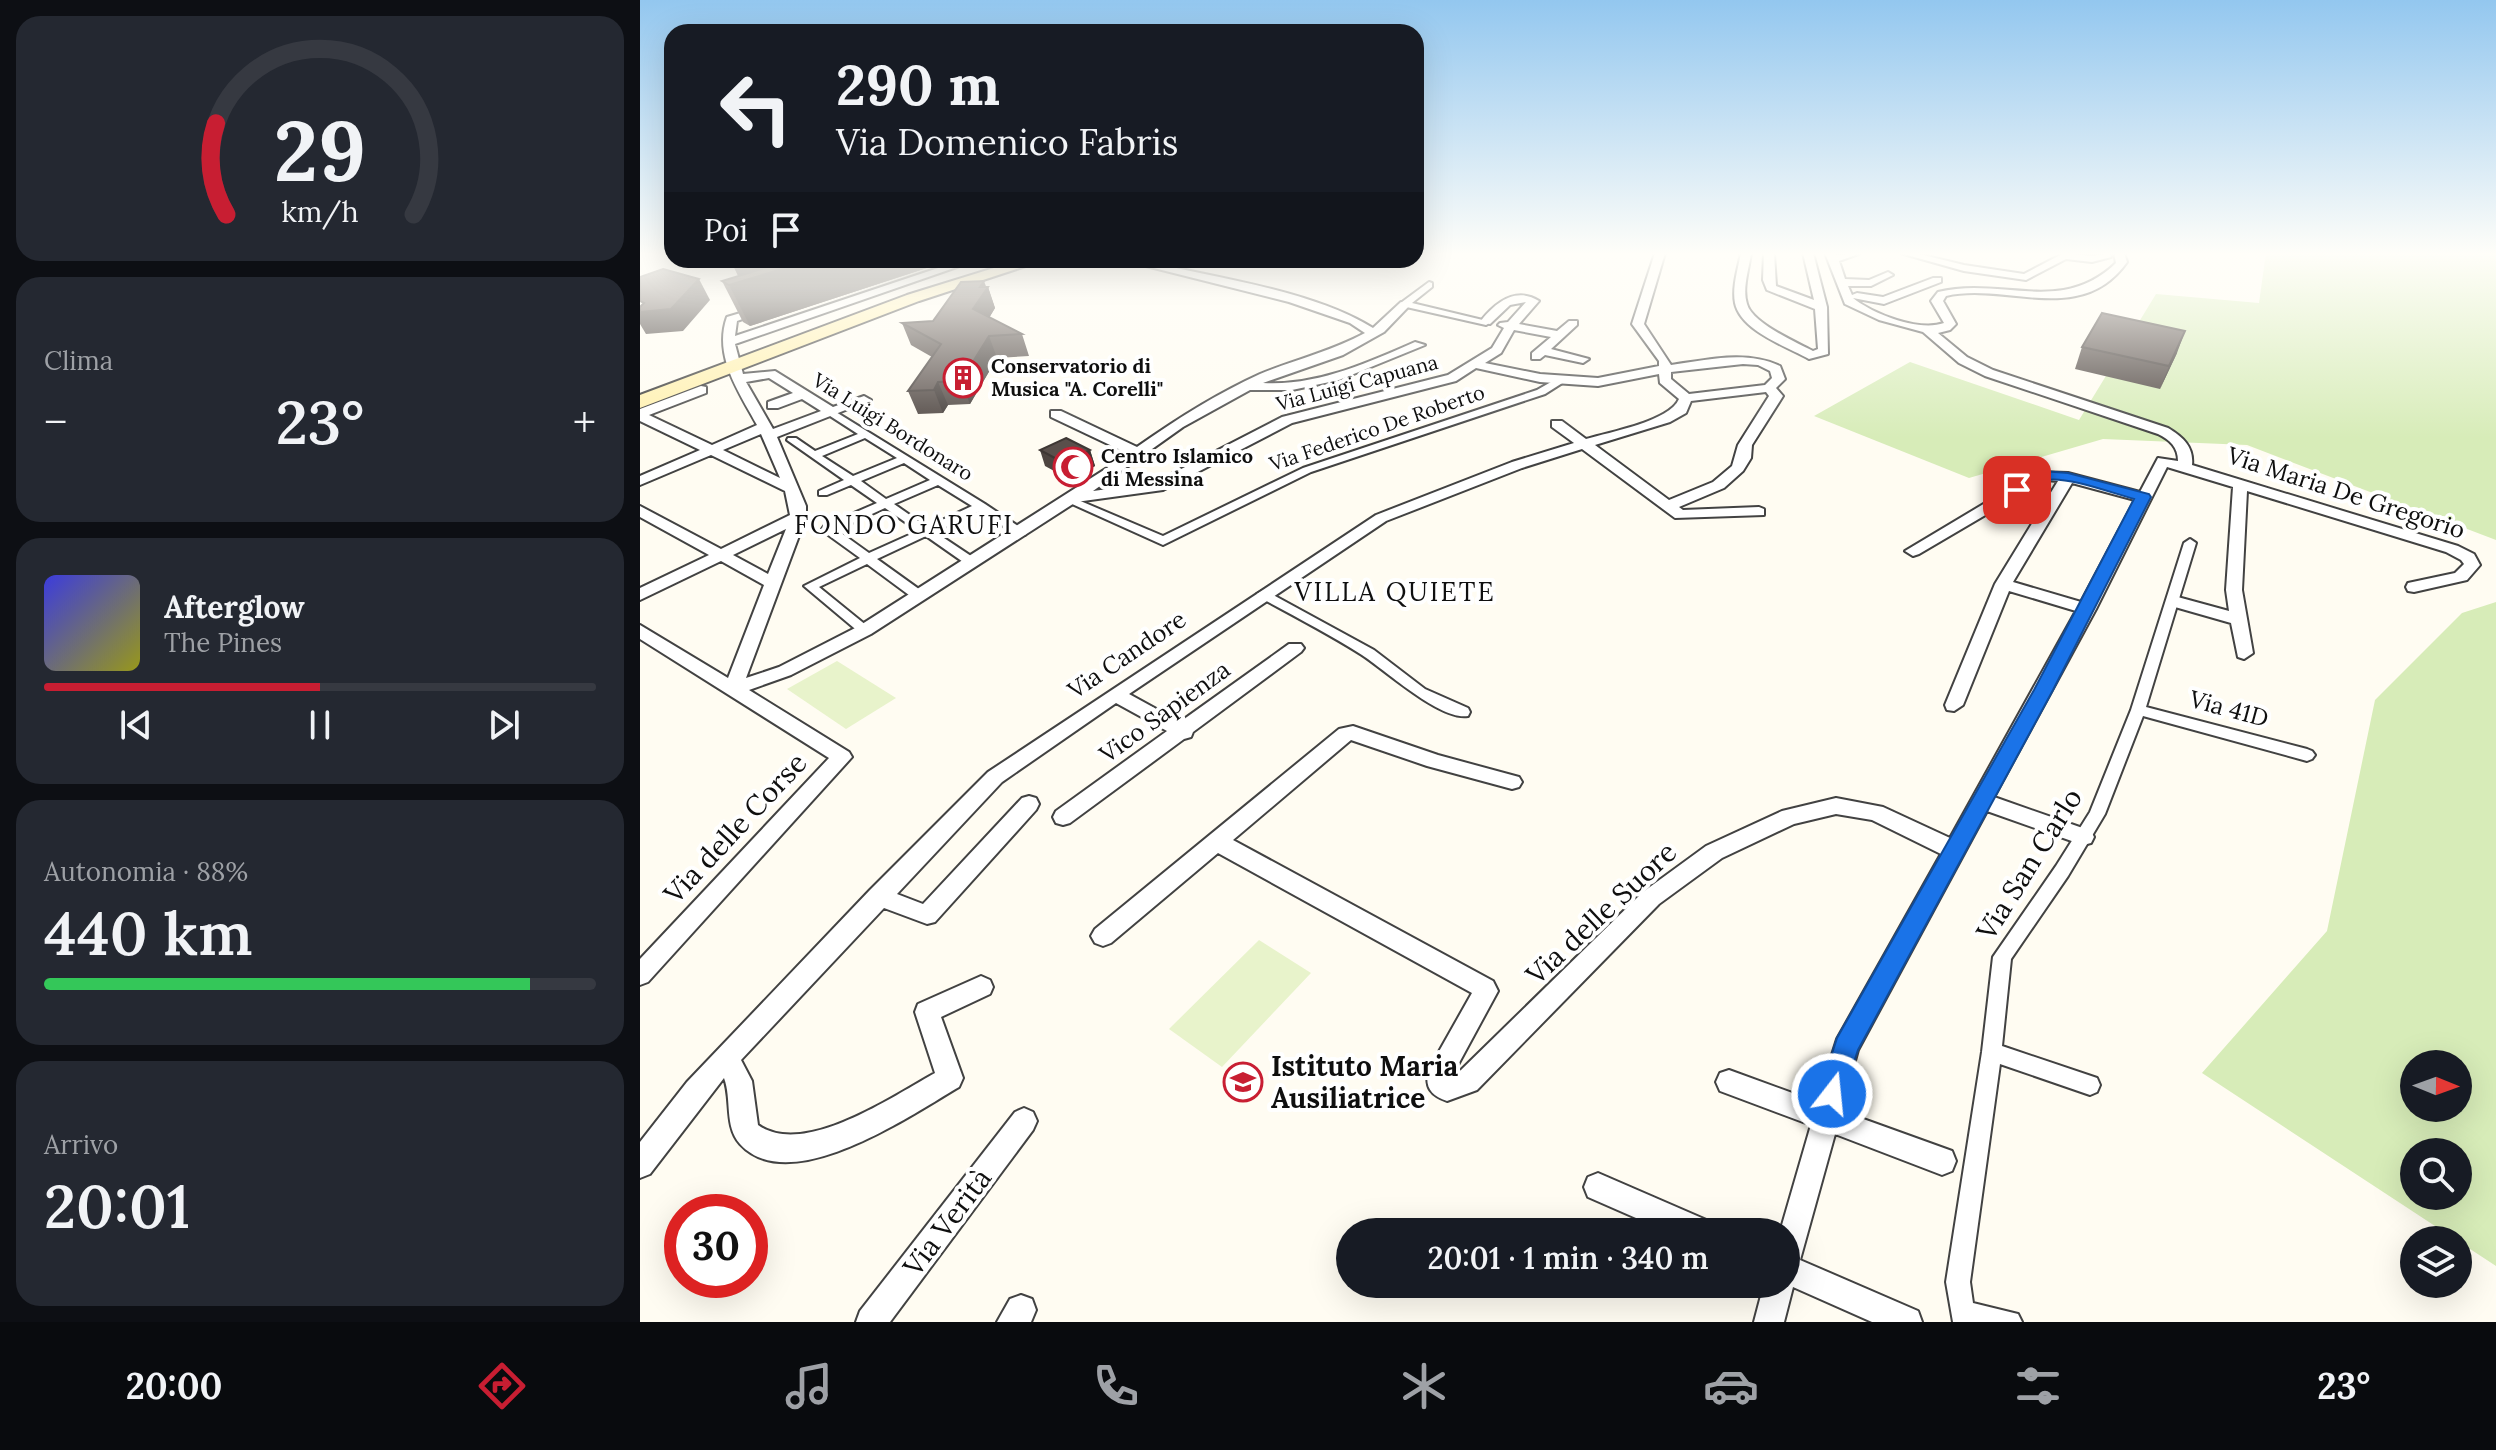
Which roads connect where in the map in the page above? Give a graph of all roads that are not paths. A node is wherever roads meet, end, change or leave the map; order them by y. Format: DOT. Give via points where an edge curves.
graph roads {
  1 [pos="745,315"];
  2 [pos="843,315"];
  3 [pos="852,315"];
  4 [pos="865,315"];
  5 [pos="1337,315"];
  6 [pos="1393,315"];
  7 [pos="1453,315"];
  8 [pos="1493,315"];
  9 [pos="1521,315"];
  10 [pos="1641,315"];
  11 [pos="1747,315"];
  12 [pos="1822,315"];
  13 [pos="1883,315"];
  14 [pos="1943,315"];
  15 [pos="1486,322"];
  16 [pos="1573,323"];
  17 [pos="1511,326"];
  18 [pos="1928,330"];
  19 [pos="1373,333"];
  20 [pos="1561,335"];
  21 [pos="1419,345"];
  22 [pos="1583,359"];
  23 [pos="733,361"];
  24 [pos="1477,365"];
  25 [pos="1666,370"];
  26 [pos="1562,380"];
  27 [pos="1246,386"];
  28 [pos="1769,388"];
  29 [pos="701,390"];
  30 [pos="640,392"];
  31 [pos="803,394"];
  32 [pos="1686,398"];
  33 [pos="864,400"];
  34 [pos="640,402"];
  35 [pos="773,405"];
  36 [pos="831,412"];
  37 [pos="1056,414"];
  38 [pos="640,415"];
  39 [pos="1557,424"];
  40 [pos="767,431"];
  41 [pos="867,434"];
  42 [pos="792,440"];
  43 [pos="1585,444"];
  44 [pos="711,450"];
  45 [pos="1138,453"];
  46 [pos="814,455"];
  47 [pos="905,459"];
  48 [pos="2185,466"];
  49 [pos="2068,477"];
  50 [pos="939,480"];
  51 [pos="640,481"];
  52 [pos="852,481"];
  53 [pos="2240,485"];
  54 [pos="792,489"];
  55 [pos="823,493"];
  56 [pos="2143,497"];
  57 [pos="1067,499"];
  58 [pos="886,504"];
  59 [pos="1670,505"];
  60 [pos="981,506"];
  61 [pos="640,511"];
  62 [pos="1759,512"];
  63 [pos="798,517"];
  64 [pos="926,532"];
  65 [pos="1021,532"];
  66 [pos="2190,543"];
  67 [pos="1913,551"];
  68 [pos="722,555"];
  69 [pos="869,559"];
  70 [pos="970,561"];
  71 [pos="773,583"];
  72 [pos="2003,584"];
  73 [pos="2414,587"];
  74 [pos="1264,594"];
  75 [pos="640,595"];
  76 [pos="918,595"];
  77 [pos="2174,601"];
  78 [pos="2087,609"];
  79 [pos="2239,620"];
  80 [pos="865,630"];
  81 [pos="640,631"];
  82 [pos="1295,648"];
  83 [pos="2244,653"];
  84 [pos="733,689"];
  85 [pos="1115,695"];
  86 [pos="1954,705"];
  87 [pos="2138,710"];
  88 [pos="1463,712"];
  89 [pos="1184,732"];
  90 [pos="2307,755"];
  91 [pos="1512,782"];
  92 [pos="1983,801"];
  93 [pos="1029,804"];
  94 [pos="1063,817"];
  95 [pos="2083,837"];
  96 [pos="1219,843"];
  97 [pos="1954,850"];
  98 [pos="878,896"];
  99 [pos="1103,936"];
  100 [pos="640,975"];
  101 [pos="981,987"];
  102 [pos="1992,1052"];
  103 [pos="724,1060"];
  104 [pos="1729,1082"];
  105 [pos="2090,1085"];
  106 [pos="1825,1117"];
  107 [pos="1024,1121"];
  108 [pos="1942,1161"];
  109 [pos="640,1164"];
  110 [pos="1598,1187"];
  111 [pos="1669,1218"];
  112 [pos="1797,1218"];
  113 [pos="1800,1275"];
  114 [pos="1775,1298"];
  115 [pos="1963,1317"];
  116 [pos="871,1322"];
  117 [pos="1769,1322"];
  118 [pos="1907,1322"];
  119 [pos="2010,1322"];
  1 -- 23 [label="street" via="731,319"];
  2 -- 23 [label="street"];
  3 -- 23 [label="main road"];
  4 -- 23 [label="main road"];
  5 -- 19 [label="street"];
  6 -- 19 [label="street"];
  7 -- 15 [label="street"];
  8 -- 15 [label="street, Via Luigi Capuana"];
  9 -- 17 [label="street, Via Luigi Capuana"];
  10 -- 25 [label="street" via="1638,324"];
  11 -- 12 [label="street" via="1813,356 1824,348"];
  13 -- 18 [label="street"];
  14 -- 18 [label="street" via="1949,327"];
  15 -- 17 [label="street"];
  16 -- 20 [label="street"];
  17 -- 20 [label="street"];
  17 -- 24 [label="street, Via Luigi Capuana" via="1502,345"];
  18 -- 48 [label="street" via="1963,360 1989,373 2163,431 2181,445"];
  19 -- 27 [label="street" via="1333,355"];
  20 -- 22 [label="street" via="1540,353"];
  21 -- 27 [label="street" via="1303,387"];
  23 -- 30 [label="main road"];
  23 -- 31 [label="street, Via Luigi Bordonaro" via="771,374"];
  23 -- 34 [label="main road"];
  23 -- 40 [label="street"];
  24 -- 26 [label="street"];
  24 -- 57 [label="street, Via Luigi Capuana" via="1442,382 1287,420 1158,487"];
  25 -- 26 [label="street, Via Federico De Roberto" via="1598,382"];
  25 -- 28 [label="street, Via Federico De Roberto" via="1755,360 1778,372 1779,379"];
  25 -- 32 [label="street" via="1665,380"];
  26 -- 57 [label="street, Via Federico De Roberto" via="1541,392 1307,470 1163,541"];
  27 -- 45 [label="street"];
  28 -- 32 [label="street"];
  28 -- 59 [label="street" via="1776,396 1745,445 1738,468 1703,493"];
  29 -- 38 [label="street"];
  31 -- 35 [label="street"];
  31 -- 36 [label="street, Via Luigi Bordonaro"];
  32 -- 43 [label="street, Via Candore" via="1681,410 1665,419"];
  33 -- 36 [label="street"];
  36 -- 40 [label="street"];
  36 -- 41 [label="street, Via Luigi Bordonaro"];
  37 -- 45 [label="street"];
  38 -- 44 [label="street"];
  39 -- 43 [label="street"];
  40 -- 44 [label="street"];
  40 -- 54 [label="street"];
  41 -- 46 [label="street"];
  41 -- 47 [label="street, Via Luigi Bordonaro"];
  42 -- 46 [label="street"];
  43 -- 59 [label="street"];
  43 -- 74 [label="street, Via Candore" via="1381,518"];
  44 -- 51 [label="street"];
  44 -- 54 [label="street"];
  45 -- 57 [label="street"];
  46 -- 52 [label="street"];
  47 -- 50 [label="street, Via Luigi Bordonaro"];
  47 -- 52 [label="street"];
  48 -- 53 [label="street, Via Maria De Gregorio"];
  48 -- 56 [label="street" via="2163,461"];
  49 -- 56 [label="street"];
  49 -- 67 [label="street" via="2042,475"];
  49 -- 72 [label="street"];
  50 -- 58 [label="street"];
  50 -- 60 [label="street, Via Luigi Bordonaro"];
  52 -- 55 [label="street"];
  52 -- 58 [label="street"];
  53 -- 73 [label="street, Via Maria De Gregorio" via="2452,549 2471,561 2461,577"];
  53 -- 79 [label="street" via="2234,590"];
  54 -- 63 [label="street"];
  56 -- 78 [label="street"];
  57 -- 65 [label="street"];
  58 -- 64 [label="street"];
  58 -- 69 [label="street" via="828,529"];
  59 -- 62 [label="street" via="1680,515"];
  60 -- 64 [label="street"];
  60 -- 65 [label="street, Via Luigi Bordonaro"];
  61 -- 68 [label="street"];
  63 -- 68 [label="street"];
  63 -- 71 [label="street"];
  64 -- 69 [label="street"];
  64 -- 70 [label="street"];
  65 -- 70 [label="street"];
  66 -- 77 [label="street, Via San Carlo"];
  68 -- 71 [label="street"];
  68 -- 75 [label="street"];
  69 -- 76 [label="street"];
  69 -- 80 [label="street" via="810,586"];
  70 -- 76 [label="street"];
  71 -- 84 [label="street"];
  72 -- 78 [label="street"];
  72 -- 86 [label="street"];
  74 -- 85 [label="street, Via Candore"];
  74 -- 88 [label="street" via="1369,653 1420,692"];
  76 -- 80 [label="street"];
  77 -- 79 [label="street"];
  77 -- 87 [label="street, Via San Carlo"];
  78 -- 92 [label="street"];
  79 -- 83 [label="street"];
  80 -- 84 [label="street" via="795,667"];
  81 -- 84 [label="street"];
  82 -- 89 [label="street, Vico Sapienza"];
  84 -- 100 [label="street, Via delle Corse" via="842,757"];
  85 -- 89 [label="street"];
  85 -- 98 [label="street, Via Candore" via="995,777"];
  87 -- 90 [label="street, Via 41D"];
  87 -- 95 [label="street, Via San Carlo" via="2101,806"];
  89 -- 94 [label="street, Vico Sapienza"];
  91 -- 96 [label="street" via="1346,734"];
  92 -- 95 [label="street"];
  92 -- 97 [label="street"];
  93 -- 98 [label="street" via="927,915"];
  95 -- 102 [label="street, Via San Carlo" via="2002,957"];
  96 -- 97 [label="street, Via delle Suore" via="1484,988 1441,1071 1439,1083 1453,1089 1468,1081 1676,878 1714,852 1789,817 1851,806"];
  96 -- 99 [label="street"];
  97 -- 106 [label="street" via="1846,1047"];
  98 -- 103 [label="street, Via Candore"];
  101 -- 103 [label="street" via="927,1012 950,1078 826,1144 788,1150 755,1142 746,1131 736,1074"];
  102 -- 105 [label="street"];
  102 -- 115 [label="street, Via San Carlo" via="1958,1282"];
  103 -- 109 [label="street, Via Candore"];
  104 -- 106 [label="street"];
  106 -- 108 [label="street"];
  106 -- 112 [label="street"];
  107 -- 116 [label="street, Via Verità"];
  110 -- 111 [label="street"];
  113 -- 118 [label="street"];
  114 -- 117 [label="street"];
  115 -- 119 [label="street"];
}
